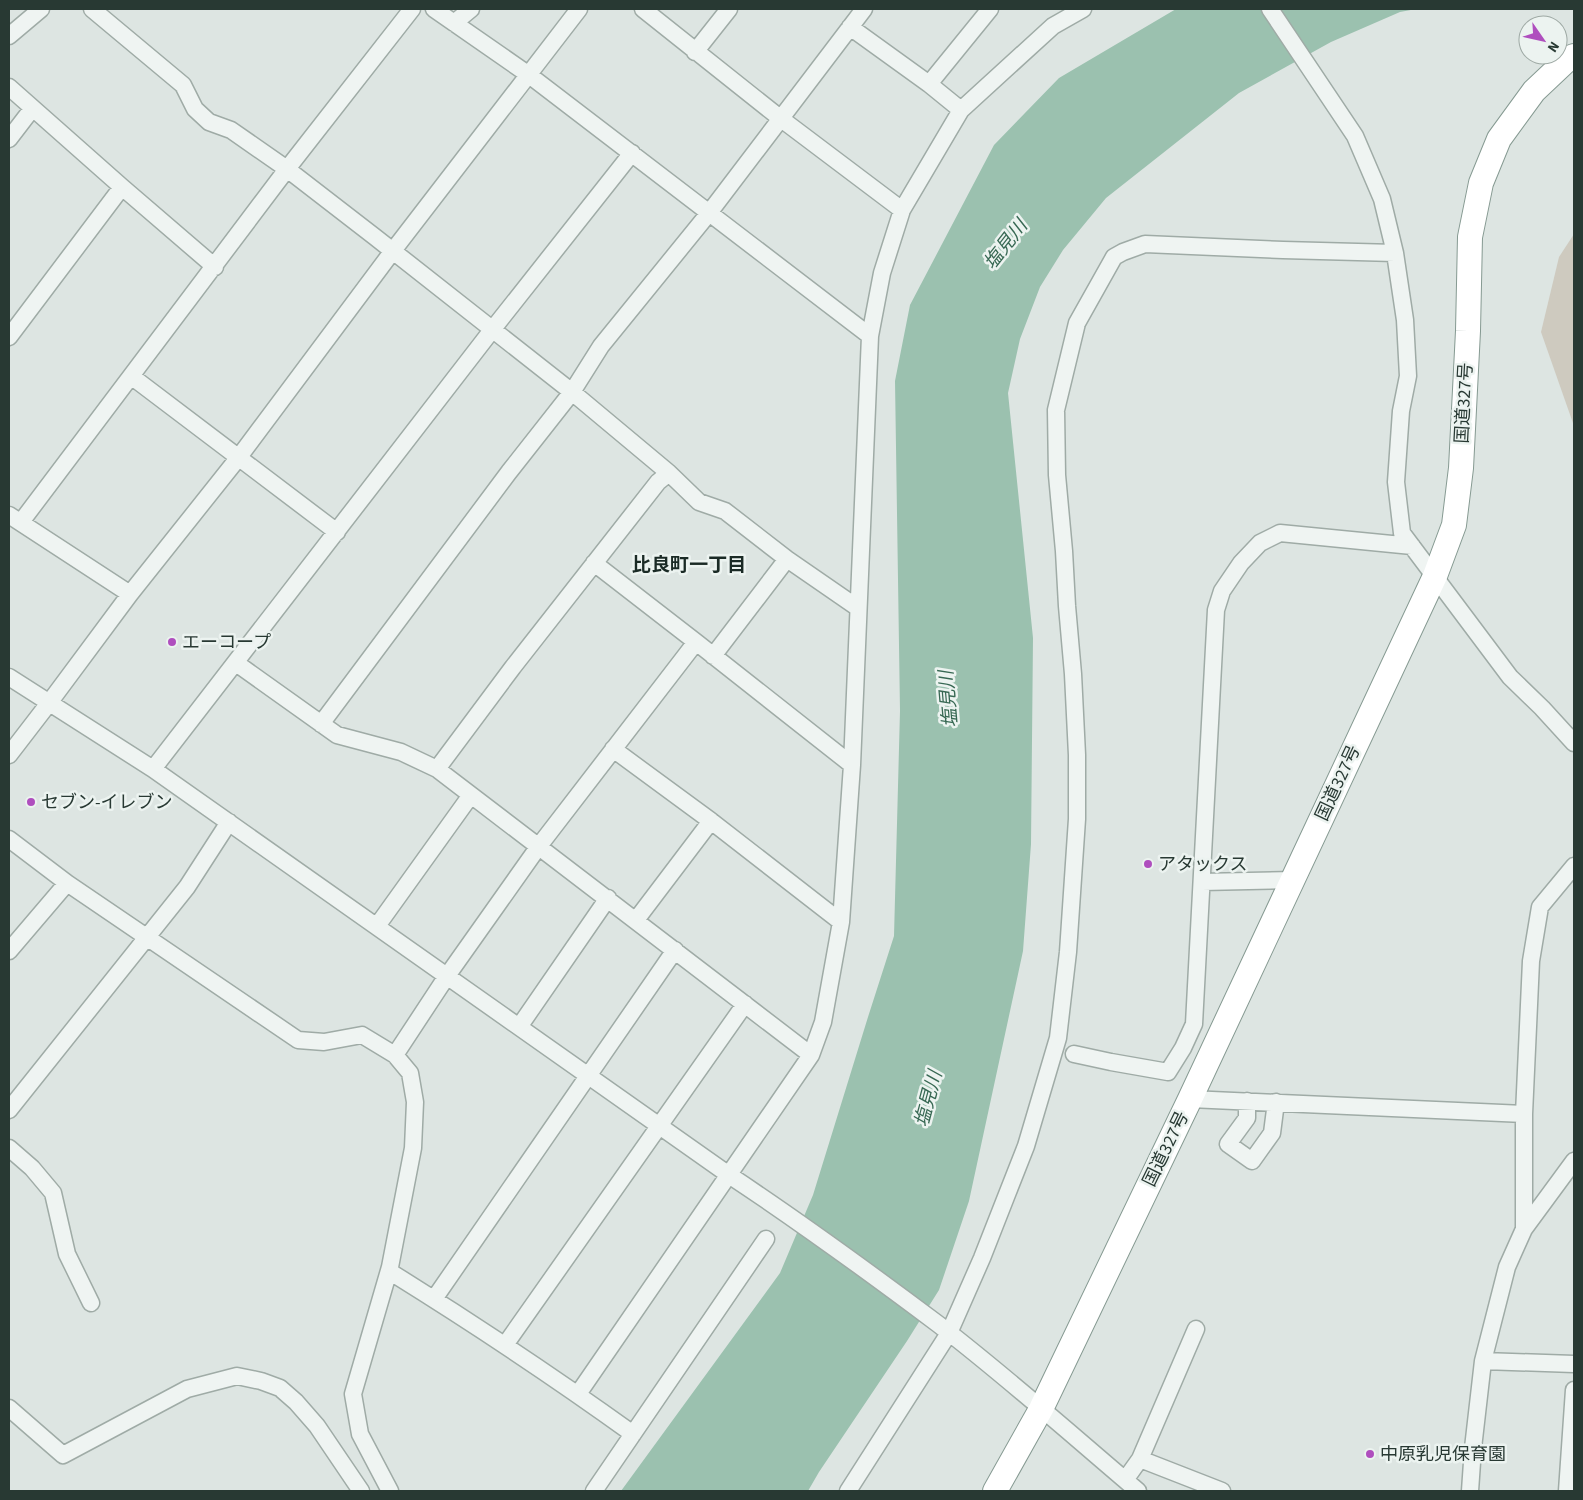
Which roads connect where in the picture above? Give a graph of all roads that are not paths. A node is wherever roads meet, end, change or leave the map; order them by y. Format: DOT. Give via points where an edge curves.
graph roads {
  1 [pos="41,9"];
  2 [pos="92,9"];
  3 [pos="412,9"];
  4 [pos="434,9"];
  5 [pos="471,9"];
  6 [pos="579,9"];
  7 [pos="643,9"];
  8 [pos="729,9"];
  9 [pos="864,9"];
  10 [pos="990,9"];
  11 [pos="1083,9"];
  12 [pos="1270,9"];
  13 [pos="454,23"];
  14 [pos="850,27"];
  15 [pos="9,36"];
  16 [pos="696,52"];
  17 [pos="1574,56"];
  18 [pos="529,75"];
  19 [pos="929,84"];
  20 [pos="9,87"];
  21 [pos="32,108"];
  22 [pos="961,110"];
  23 [pos="780,118"];
  24 [pos="9,138"];
  25 [pos="632,153"];
  26 [pos="287,169"];
  27 [pos="122,187"];
  28 [pos="902,210"];
  29 [pos="709,213"];
  30 [pos="392,252"];
  31 [pos="1396,253"];
  32 [pos="215,267"];
  33 [pos="492,330"];
  34 [pos="870,336"];
  35 [pos="9,337"];
  36 [pos="131,376"];
  37 [pos="572,392"];
  38 [pos="239,457"];
  39 [pos="669,473"];
  40 [pos="15,518"];
  41 [pos="337,532"];
  42 [pos="1412,546"];
  43 [pos="787,559"];
  44 [pos="594,564"];
  45 [pos="1435,576"];
  46 [pos="130,594"];
  47 [pos="858,608"];
  48 [pos="696,642"];
  49 [pos="713,656"];
  50 [pos="236,664"];
  51 [pos="9,677"];
  52 [pos="50,703"];
  53 [pos="321,724"];
  54 [pos="1574,743"];
  55 [pos="613,749"];
  56 [pos="9,755"];
  57 [pos="852,766"];
  58 [pos="153,769"];
  59 [pos="437,769"];
  60 [pos="471,795"];
  61 [pos="711,821"];
  62 [pos="229,822"];
  63 [pos="9,839"];
  64 [pos="539,846"];
  65 [pos="1574,866"];
  66 [pos="1293,880"];
  67 [pos="1202,882"];
  68 [pos="67,883"];
  69 [pos="608,898"];
  70 [pos="636,920"];
  71 [pos="841,922"];
  72 [pos="377,926"];
  73 [pos="149,937"];
  74 [pos="675,950"];
  75 [pos="9,951"];
  76 [pos="447,976"];
  77 [pos="745,1004"];
  78 [pos="519,1027"];
  79 [pos="1074,1054"];
  80 [pos="395,1055"];
  81 [pos="811,1055"];
  82 [pos="589,1075"];
  83 [pos="1190,1099"];
  84 [pos="1247,1101"];
  85 [pos="1276,1102"];
  86 [pos="9,1110"];
  87 [pos="1524,1114"];
  88 [pos="659,1126"];
  89 [pos="9,1148"];
  90 [pos="1574,1160"];
  91 [pos="729,1175"];
  92 [pos="1524,1229"];
  93 [pos="766,1239"];
  94 [pos="388,1274"];
  95 [pos="434,1299"];
  96 [pos="91,1302"];
  97 [pos="944,1329"];
  98 [pos="1196,1329"];
  99 [pos="505,1345"];
  100 [pos="1483,1361"];
  101 [pos="1574,1364"];
  102 [pos="1574,1390"];
  103 [pos="578,1394"];
  104 [pos="9,1408"];
  105 [pos="1041,1409"];
  106 [pos="633,1434"];
  107 [pos="1140,1459"];
  108 [pos="1125,1480"];
  109 [pos="361,1491"];
  110 [pos="390,1491"];
  111 [pos="594,1491"];
  112 [pos="848,1491"];
  113 [pos="994,1491"];
  114 [pos="1138,1491"];
  115 [pos="1222,1491"];
  116 [pos="1470,1491"];
  117 [pos="1567,1491"];
  1 -- 15 [label="street"];
  2 -- 26 [label="street" via="183,85 195,109 209,122 231,130"];
  3 -- 26 [label="street"];
  4 -- 13 [label="street"];
  5 -- 13 [label="street"];
  6 -- 18 [label="street"];
  7 -- 16 [label="street"];
  8 -- 16 [label="street"];
  9 -- 14 [label="street"];
  10 -- 19 [label="street"];
  11 -- 22 [label="street" via="1053,26"];
  12 -- 31 [label="street" via="1355,136 1382,199"];
  13 -- 18 [label="street"];
  14 -- 19 [label="street"];
  14 -- 23 [label="street"];
  16 -- 23 [label="street"];
  17 -- 45 [label="highway, 国道327号" via="1534,91 1498,139 1480,183 1470,237 1461,468 1454,525"];
  18 -- 25 [label="street"];
  18 -- 30 [label="street"];
  19 -- 22 [label="street"];
  20 -- 21 [label="street"];
  21 -- 24 [label="street"];
  21 -- 27 [label="street"];
  22 -- 28 [label="street"];
  23 -- 28 [label="street"];
  23 -- 29 [label="street"];
  25 -- 29 [label="street"];
  25 -- 33 [label="street"];
  26 -- 30 [label="street"];
  26 -- 32 [label="street"];
  27 -- 32 [label="street"];
  27 -- 35 [label="street"];
  28 -- 34 [label="street" via="882,273"];
  29 -- 34 [label="street"];
  29 -- 37 [label="street" via="601,346"];
  30 -- 33 [label="street"];
  30 -- 38 [label="street"];
  31 -- 42 [label="street" via="1408,376 1401,411 1396,482 1402,533"];
  31 -- 97 [label="street" via="1145,244 1114,257 1077,323 1056,410 1057,475 1077,755 1077,820 1058,1038 1026,1146 982,1258"];
  32 -- 36 [label="street"];
  33 -- 37 [label="street"];
  33 -- 41 [label="street"];
  34 -- 47 [label="street"];
  36 -- 38 [label="street"];
  36 -- 40 [label="street"];
  37 -- 39 [label="street"];
  37 -- 53 [label="street"];
  38 -- 41 [label="street"];
  38 -- 46 [label="street"];
  39 -- 43 [label="street" via="699,502 725,511"];
  39 -- 44 [label="street" via="658,482"];
  40 -- 46 [label="street"];
  41 -- 50 [label="street"];
  42 -- 45 [label="street"];
  42 -- 67 [label="street" via="1280,533 1260,543 1222,591 1216,610"];
  43 -- 47 [label="street"];
  43 -- 49 [label="street"];
  44 -- 48 [label="street"];
  44 -- 59 [label="street"];
  45 -- 54 [label="street" via="1510,677"];
  45 -- 66 [label="highway, 国道327号"];
  46 -- 52 [label="street"];
  47 -- 57 [label="street"];
  48 -- 49 [label="street"];
  48 -- 55 [label="street"];
  49 -- 57 [label="street"];
  50 -- 53 [label="street"];
  50 -- 58 [label="street"];
  51 -- 52 [label="street"];
  52 -- 56 [label="street"];
  52 -- 58 [label="street"];
  53 -- 59 [label="street" via="337,735 401,752"];
  55 -- 61 [label="street"];
  55 -- 64 [label="street"];
  57 -- 71 [label="street"];
  58 -- 62 [label="street"];
  59 -- 60 [label="street"];
  60 -- 64 [label="street"];
  60 -- 72 [label="street"];
  61 -- 70 [label="street"];
  61 -- 71 [label="street"];
  62 -- 72 [label="street"];
  62 -- 73 [label="street" via="187,888"];
  63 -- 68 [label="street"];
  64 -- 69 [label="street"];
  64 -- 76 [label="street"];
  65 -- 87 [label="street" via="1540,907 1531,961"];
  66 -- 67 [label="street"];
  66 -- 83 [label="highway, 国道327号"];
  67 -- 79 [label="street" via="1194,1024 1168,1072"];
  68 -- 73 [label="street"];
  68 -- 75 [label="street"];
  69 -- 70 [label="street"];
  69 -- 78 [label="street"];
  70 -- 74 [label="street"];
  71 -- 81 [label="street" via="823,1022"];
  72 -- 76 [label="street"];
  73 -- 80 [label="street" via="298,1040 324,1042 362,1035"];
  73 -- 86 [label="street"];
  74 -- 77 [label="street"];
  74 -- 82 [label="street"];
  76 -- 78 [label="street"];
  76 -- 80 [label="street"];
  77 -- 81 [label="street"];
  77 -- 88 [label="street"];
  78 -- 82 [label="street"];
  80 -- 94 [label="street" via="410,1073 415,1102 413,1148"];
  81 -- 91 [label="street"];
  82 -- 88 [label="street"];
  82 -- 95 [label="street"];
  83 -- 84 [label="street"];
  83 -- 105 [label="highway, 国道327号"];
  84 -- 85 [label="street"];
  84 -- 85 [label="street" via="1247,1118 1228,1144 1252,1161 1272,1133"];
  85 -- 87 [label="street"];
  87 -- 92 [label="street"];
  88 -- 91 [label="street"];
  88 -- 99 [label="street"];
  89 -- 96 [label="street" via="54,1193 67,1254"];
  90 -- 92 [label="street"];
  91 -- 97 [label="street" via="785,1212"];
  91 -- 103 [label="street"];
  92 -- 100 [label="street" via="1507,1267"];
  93 -- 106 [label="street"];
  94 -- 95 [label="street" via="392,1272"];
  94 -- 110 [label="street" via="353,1394 360,1434"];
  95 -- 99 [label="street"];
  97 -- 105 [label="street"];
  97 -- 112 [label="street"];
  98 -- 107 [label="street"];
  99 -- 103 [label="street"];
  100 -- 101 [label="street"];
  100 -- 116 [label="street"];
  102 -- 117 [label="street"];
  103 -- 106 [label="street"];
  104 -- 109 [label="street" via="63,1455 187,1390 237,1376 261,1381 280,1388 301,1408"];
  105 -- 108 [label="street"];
  105 -- 113 [label="highway, 国道327号"];
  106 -- 111 [label="street"];
  107 -- 108 [label="street"];
  107 -- 115 [label="street"];
  108 -- 114 [label="street"];
}
